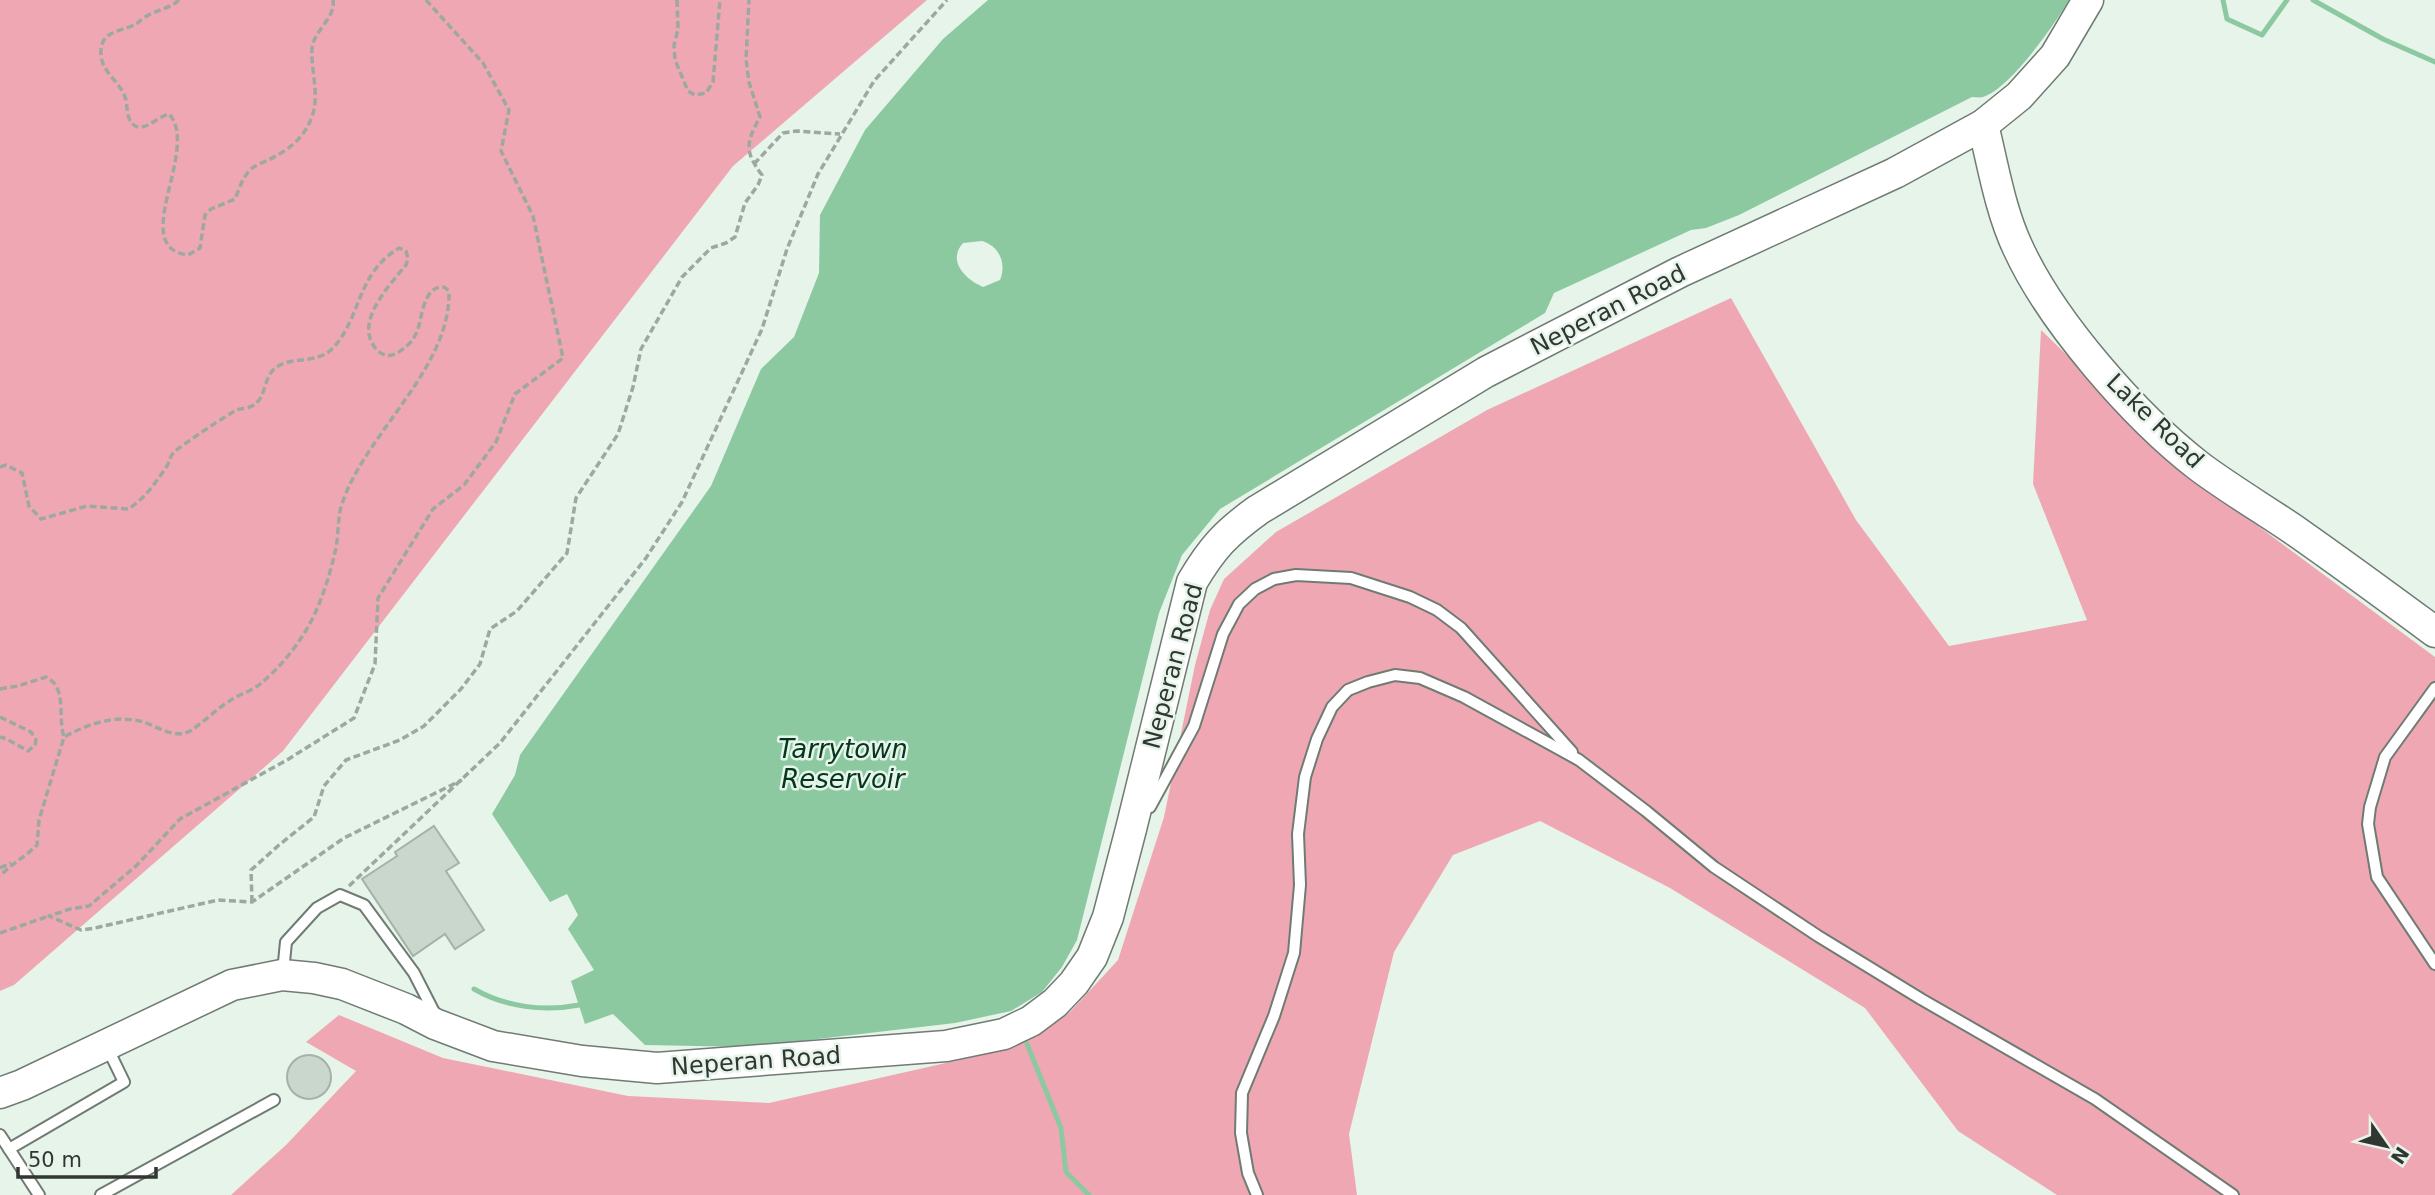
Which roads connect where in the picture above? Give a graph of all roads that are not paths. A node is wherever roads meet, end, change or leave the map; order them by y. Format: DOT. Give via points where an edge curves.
graph roads {
  1 [pos="2088,0"];
  2 [pos="1983,125"];
  3 [pos="2435,632"];
  4 [pos="2435,688"];
  5 [pos="1579,760"];
  6 [pos="1137,805"];
  7 [pos="2435,964"];
  8 [pos="282,975"];
  9 [pos="441,1027"];
  10 [pos="106,1044"];
  11 [pos="0,1093"];
  12 [pos="274,1100"];
  13 [pos="0,1135"];
  14 [pos="9,1149"];
  15 [pos="39,1195"];
  16 [pos="101,1195"];
  17 [pos="1257,1195"];
  18 [pos="2233,1195"];
  1 -- 2 [label="street, Neperan Road" via="2055,56 2019,96"];
  2 -- 3 [label="street, Lake Road" via="2018,247 2049,302 2093,360 2144,417 2200,467"];
  2 -- 6 [label="street, Neperan Road" via="1895,173 1680,272 1486,372 1227,532 1192,582"];
  4 -- 7 [label="lane" via="2385,757 2368,824 2377,877"];
  5 -- 6 [label="lane" via="1461,628 1437,610 1351,578 1296,575 1255,589 1239,604 1223,634 1194,726 1150,807"];
  5 -- 17 [label="lane" via="1464,696 1420,678 1395,675 1368,681 1348,690 1332,707 1305,778 1294,953 1242,1093 1241,1133"];
  5 -- 18 [label="lane" via="1714,867 1909,992 2095,1099"];
  6 -- 9 [label="street, Neperan Road" via="1108,917 1092,957 1055,1003 1004,1034 946,1046 657,1068 493,1046"];
  8 -- 9 [label="street, Neperan Road" via="342,984"];
  8 -- 9 [label="lane" via="286,942 317,908 340,895 364,905 414,973"];
  8 -- 10 [label="street, Neperan Road" via="232,985"];
  10 -- 11 [label="street, Neperan Road"];
  10 -- 14 [label="lane" via="124,1082"];
  12 -- 16 [label="lane"];
  13 -- 14 [label="lane"];
  14 -- 15 [label="lane"];
}
